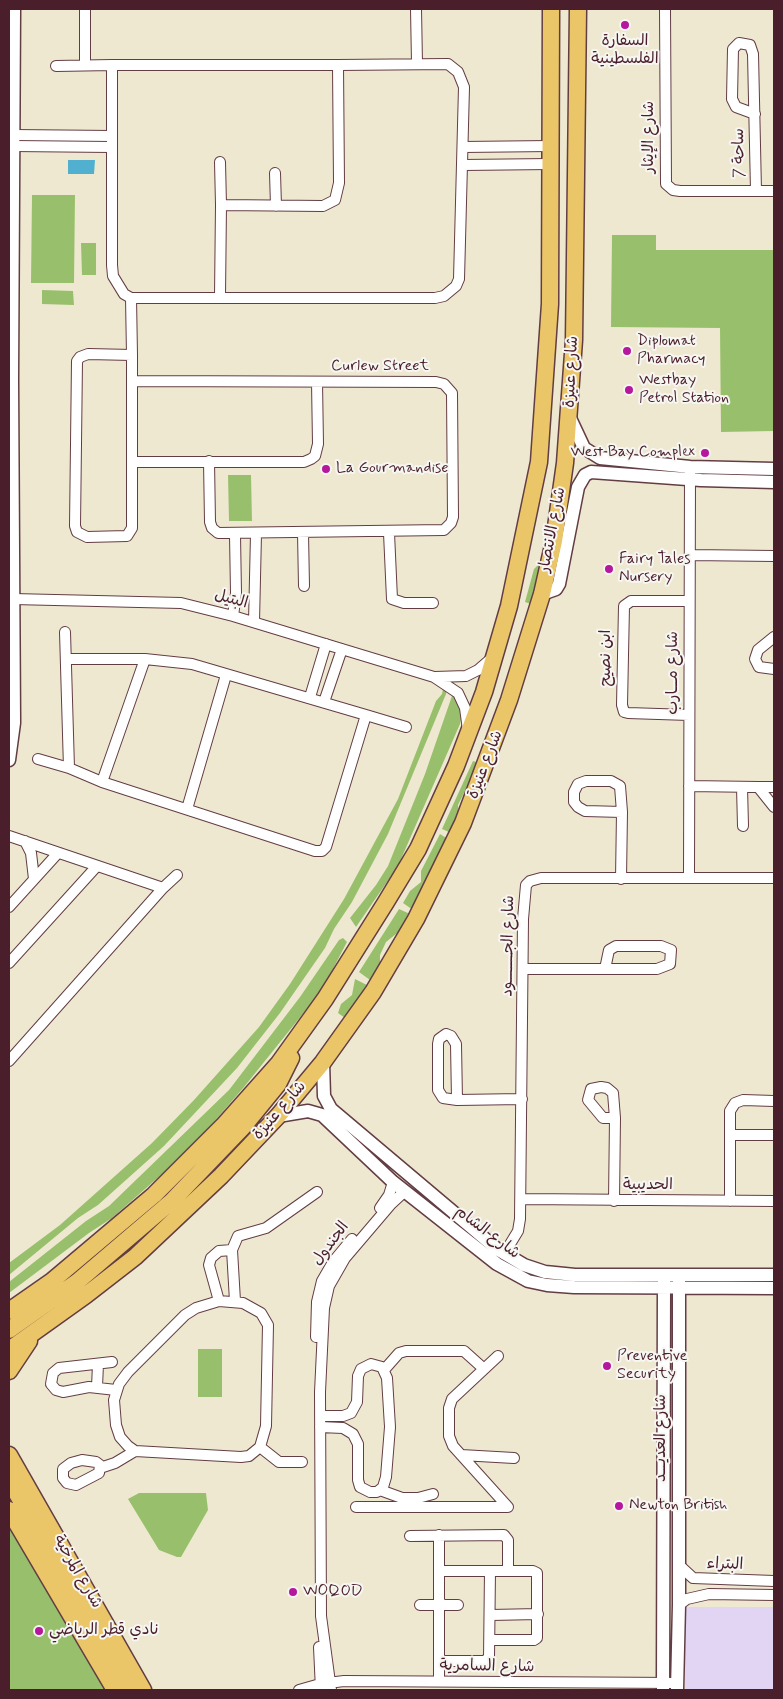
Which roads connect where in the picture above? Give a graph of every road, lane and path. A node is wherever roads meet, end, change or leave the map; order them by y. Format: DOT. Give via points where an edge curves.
graph roads {
  1 [pos="14,9"];
  2 [pos="85,9"];
  3 [pos="416,9"];
  4 [pos="551,9"];
  5 [pos="578,9"];
  6 [pos="666,9"];
  7 [pos="11,37"];
  8 [pos="417,63"];
  9 [pos="85,65"];
  10 [pos="112,65"];
  11 [pos="338,65"];
  12 [pos="56,66"];
  13 [pos="754,114"];
  14 [pos="112,136"];
  15 [pos="13,141"];
  16 [pos="510,146"];
  17 [pos="550,146"];
  18 [pos="112,147"];
  19 [pos="463,147"];
  20 [pos="220,162"];
  21 [pos="511,164"];
  22 [pos="550,164"];
  23 [pos="463,165"];
  24 [pos="275,173"];
  25 [pos="756,191"];
  26 [pos="774,191"];
  27 [pos="221,205"];
  28 [pos="11,206"];
  29 [pos="276,206"];
  30 [pos="11,222"];
  31 [pos="220,296"];
  32 [pos="131,298"];
  33 [pos="132,355"];
  34 [pos="10,379"];
  35 [pos="132,381"];
  36 [pos="317,382"];
  37 [pos="570,416"];
  38 [pos="209,461"];
  39 [pos="133,462"];
  40 [pos="774,469"];
  41 [pos="690,473"];
  42 [pos="774,482"];
  43 [pos="389,532"];
  44 [pos="303,533"];
  45 [pos="235,534"];
  46 [pos="256,534"];
  47 [pos="690,555"];
  48 [pos="774,556"];
  49 [pos="304,586"];
  50 [pos="236,593"];
  51 [pos="542,594"];
  52 [pos="254,596"];
  53 [pos="13,599"];
  54 [pos="689,601"];
  55 [pos="433,603"];
  56 [pos="232,616"];
  57 [pos="254,622"];
  58 [pos="65,632"];
  59 [pos="774,637"];
  60 [pos="326,644"];
  61 [pos="342,649"];
  62 [pos="494,657"];
  63 [pos="66,659"];
  64 [pos="145,659"];
  65 [pos="774,669"];
  66 [pos="226,675"];
  67 [pos="434,677"];
  68 [pos="310,697"];
  69 [pos="324,702"];
  70 [pos="689,715"];
  71 [pos="366,716"];
  72 [pos="12,723"];
  73 [pos="406,727"];
  74 [pos="469,736"];
  75 [pos="38,759"];
  76 [pos="9,760"];
  77 [pos="70,768"];
  78 [pos="102,782"];
  79 [pos="689,786"];
  80 [pos="742,787"];
  81 [pos="758,787"];
  82 [pos="774,787"];
  83 [pos="774,807"];
  84 [pos="187,809"];
  85 [pos="622,812"];
  86 [pos="743,826"];
  87 [pos="9,836"];
  88 [pos="24,842"];
  89 [pos="58,853"];
  90 [pos="97,866"];
  91 [pos="177,875"];
  92 [pos="689,878"];
  93 [pos="774,878"];
  94 [pos="34,879"];
  95 [pos="621,879"];
  96 [pos="163,888"];
  97 [pos="9,908"];
  98 [pos="9,963"];
  99 [pos="524,969"];
  100 [pos="605,969"];
  101 [pos="293,1043"];
  102 [pos="9,1061"];
  103 [pos="323,1062"];
  104 [pos="522,1099"];
  105 [pos="457,1100"];
  106 [pos="774,1100"];
  107 [pos="326,1103"];
  108 [pos="313,1112"];
  109 [pos="278,1116"];
  110 [pos="615,1118"];
  111 [pos="730,1134"];
  112 [pos="774,1135"];
  113 [pos="393,1182"];
  114 [pos="405,1191"];
  115 [pos="317,1192"];
  116 [pos="521,1199"];
  117 [pos="614,1201"];
  118 [pos="730,1201"];
  119 [pos="774,1201"];
  120 [pos="232,1250"];
  121 [pos="504,1254"];
  122 [pos="774,1275"];
  123 [pos="52,1281"];
  124 [pos="664,1282"];
  125 [pos="679,1282"];
  126 [pos="774,1288"];
  127 [pos="9,1300"];
  128 [pos="219,1301"];
  129 [pos="235,1301"];
  130 [pos="9,1311"];
  131 [pos="9,1330"];
  132 [pos="36,1331"];
  133 [pos="9,1350"];
  134 [pos="498,1356"];
  135 [pos="112,1362"];
  136 [pos="98,1364"];
  137 [pos="484,1369"];
  138 [pos="384,1370"];
  139 [pos="9,1371"];
  140 [pos="97,1387"];
  141 [pos="116,1390"];
  142 [pos="320,1392"];
  143 [pos="320,1416"];
  144 [pos="320,1427"];
  145 [pos="260,1448"];
  146 [pos="136,1451"];
  147 [pos="9,1455"];
  148 [pos="461,1455"];
  149 [pos="514,1458"];
  150 [pos="302,1462"];
  151 [pos="100,1468"];
  152 [pos="9,1480"];
  153 [pos="380,1490"];
  154 [pos="433,1494"];
  155 [pos="356,1506"];
  156 [pos="9,1510"];
  157 [pos="438,1535"];
  158 [pos="410,1536"];
  159 [pos="680,1566"];
  160 [pos="439,1571"];
  161 [pos="490,1571"];
  162 [pos="508,1571"];
  163 [pos="774,1581"];
  164 [pos="774,1595"];
  165 [pos="420,1605"];
  166 [pos="439,1605"];
  167 [pos="458,1605"];
  168 [pos="680,1605"];
  169 [pos="538,1614"];
  170 [pos="491,1615"];
  171 [pos="491,1640"];
  172 [pos="439,1662"];
  173 [pos="439,1682"];
  174 [pos="325,1687"];
  175 [pos="663,1687"];
  176 [pos="677,1687"];
  177 [pos="114,1690"];
  178 [pos="130,1690"];
  179 [pos="143,1690"];
  180 [pos="299,1690"];
  1 -- 7 [label="street"];
  2 -- 9 [label="street"];
  3 -- 8 [label="street"];
  4 -- 17 [label="highway, شارع عنيزة"];
  5 -- 37 [label="highway, شارع عنيزة" via="576,286"];
  6 -- 25 [label="street, شارع الإيثار" via="666,184 673,190"];
  7 -- 15 [label="street"];
  8 -- 11 [label="street"];
  8 -- 19 [label="street" via="448,64 462,77"];
  9 -- 10 [label="street"];
  9 -- 12 [label="street"];
  10 -- 11 [label="street"];
  10 -- 14 [label="street"];
  11 -- 29 [label="street" via="339,184 335,200 324,206"];
  13 -- 13 [label="street, ساحة 7" via="753,49 739,43 732,54 732,99 736,106"];
  13 -- 25 [label="street, ساحة 7"];
  14 -- 15 [label="street"];
  14 -- 18 [label="street"];
  15 -- 18 [label="street"];
  15 -- 28 [label="street"];
  16 -- 17 [label="street"];
  16 -- 19 [label="street"];
  16 -- 21 [label="street"];
  17 -- 22 [label="highway, شارع عنيزة"];
  18 -- 32 [label="street" via="112,271 118,287"];
  19 -- 23 [label="street"];
  20 -- 27 [label="street"];
  21 -- 22 [label="street"];
  21 -- 23 [label="street"];
  22 -- 62 [label="highway, شارع عنيزة" via="550,304 539,462 510,606"];
  23 -- 31 [label="street" via="459,279 444,296"];
  24 -- 29 [label="street"];
  25 -- 26 [label="street, شارع الإيثار"];
  27 -- 29 [label="street"];
  27 -- 31 [label="street"];
  28 -- 30 [label="street"];
  30 -- 34 [label="street"];
  31 -- 32 [label="street"];
  32 -- 33 [label="street"];
  33 -- 35 [label="street"];
  33 -- 39 [label="street" via="88,354 77,361 75,526 80,535 119,538 130,534"];
  34 -- 53 [label="street"];
  35 -- 36 [label="street, Curlew Street"];
  35 -- 39 [label="street"];
  36 -- 38 [label="street" via="318,444 311,459 304,462"];
  36 -- 43 [label="street, Curlew Street" via="436,382 444,384 452,393 451,523 438,531"];
  37 -- 41 [label="street, شارع الانتصار" via="584,448 595,456"];
  37 -- 51 [label="highway, شارع عنيزة" via="554,541"];
  38 -- 39 [label="street"];
  38 -- 45 [label="street, Curlew Street" via="212,528 218,533"];
  40 -- 41 [label="street, شارع الانتصار"];
  41 -- 42 [label="street, شارع الانتصار"];
  41 -- 47 [label="street, شارع مـــارب"];
  41 -- 51 [label="street, شارع الانتصار" via="598,471 585,476 578,487 562,576 556,588"];
  43 -- 44 [label="street, Curlew Street"];
  43 -- 55 [label="street" via="392,599 404,603"];
  44 -- 46 [label="street, Curlew Street"];
  44 -- 49 [label="street"];
  45 -- 46 [label="street, Curlew Street"];
  45 -- 50 [label="street"];
  46 -- 52 [label="street"];
  47 -- 48 [label="street"];
  47 -- 54 [label="street, شارع مـــارب"];
  50 -- 52 [label="street" via="246,589"];
  50 -- 56 [label="street"];
  51 -- 103 [label="highway, شارع عنيزة" via="493,746 446,863 394,958"];
  52 -- 57 [label="street"];
  53 -- 56 [label="street, البتيل" via="173,603"];
  53 -- 72 [label="street"];
  54 -- 70 [label="street, شارع مـــارب"];
  54 -- 70 [label="street, ابن نصيح" via="631,601 624,606 622,705 624,712 628,713"];
  56 -- 57 [label="street, البتيل"];
  57 -- 60 [label="street, البتيل"];
  58 -- 63 [label="street"];
  59 -- 65 [label="street" via="758,650 755,659 759,667"];
  60 -- 61 [label="street, البتيل"];
  60 -- 68 [label="street"];
  61 -- 67 [label="street, البتيل"];
  61 -- 69 [label="street"];
  62 -- 67 [label="street, البتيل" via="466,676"];
  62 -- 74 [label="highway, شارع عنيزة"];
  63 -- 64 [label="street"];
  63 -- 77 [label="street"];
  64 -- 66 [label="street" via="192,664"];
  64 -- 78 [label="street"];
  66 -- 68 [label="street"];
  66 -- 84 [label="street"];
  67 -- 74 [label="street, البتيل" via="458,692 465,708"];
  68 -- 69 [label="street"];
  69 -- 71 [label="street"];
  70 -- 79 [label="street, شارع مـــارب"];
  71 -- 73 [label="street"];
  71 -- 84 [label="street" via="329,842 322,851"];
  72 -- 76 [label="street"];
  74 -- 101 [label="highway, شارع عنيزة" via="418,849 325,999"];
  75 -- 77 [label="street"];
  77 -- 78 [label="street"];
  78 -- 84 [label="street"];
  79 -- 80 [label="street"];
  79 -- 92 [label="street, شارع مـــارب"];
  80 -- 81 [label="street"];
  80 -- 86 [label="street"];
  81 -- 82 [label="street"];
  81 -- 83 [label="street"];
  85 -- 85 [label="street" via="622,790 616,783 586,781 578,784 574,802 585,811"];
  85 -- 95 [label="street"];
  87 -- 88 [label="street"];
  88 -- 89 [label="street"];
  88 -- 94 [label="street" via="31,853"];
  89 -- 90 [label="street"];
  89 -- 94 [label="street"];
  90 -- 96 [label="street"];
  90 -- 98 [label="street"];
  91 -- 96 [label="street"];
  92 -- 93 [label="street, شارع الجــــــــود"];
  92 -- 95 [label="street, شارع الجــــــــود"];
  94 -- 97 [label="street"];
  95 -- 99 [label="street, شارع الجــــــــود" via="541,878 530,881 524,897"];
  96 -- 102 [label="street"];
  99 -- 100 [label="street"];
  99 -- 104 [label="street, شارع الجــــــــود"];
  100 -- 100 [label="street" via="665,968 670,964 671,950 661,946 616,946 609,950"];
  101 -- 123 [label="highway, شارع عنيزة" via="180,1171 126,1221"];
  101 -- 131 [label="highway" via="290,1062 278,1084 207,1166 116,1250"];
  103 -- 107 [label="street"];
  103 -- 109 [label="highway, شارع عنيزة"];
  104 -- 105 [label="street"];
  104 -- 116 [label="street, شارع الجــــــــود"];
  105 -- 105 [label="street" via="443,1098 438,1090 438,1044 446,1034 456,1044"];
  106 -- 111 [label="street" via="735,1103 730,1111"];
  107 -- 108 [label="street" via="321,1099 314,1101"];
  107 -- 121 [label="street, شارع الشام"];
  108 -- 109 [label="street"];
  108 -- 113 [label="street, شارع الشام" via="322,1115"];
  109 -- 132 [label="highway, شارع عنيزة" via="215,1182 134,1257"];
  110 -- 117 [label="street"];
  111 -- 112 [label="street"];
  111 -- 118 [label="street"];
  113 -- 114 [label="street, شارع الشام"];
  113 -- 142 [label="street, الجندول" via="385,1202 333,1262 321,1286 316,1324"];
  114 -- 124 [label="street, شارع الشام" via="497,1264 528,1281 556,1287"];
  114 -- 142 [label="street, الجندول" via="345,1258 329,1286 323,1318"];
  115 -- 120 [label="street" via="266,1228 238,1236"];
  116 -- 117 [label="street, الحديبية"];
  116 -- 121 [label="street, شارع الجــــــــود" via="518,1231"];
  117 -- 118 [label="street, الحديبية"];
  118 -- 119 [label="street, الحديبية"];
  120 -- 128 [label="street" via="219,1251 211,1258 209,1266"];
  120 -- 129 [label="street"];
  121 -- 124 [label="street, شارع الشام" via="536,1269 559,1274"];
  122 -- 125 [label="street, شارع الشام"];
  123 -- 127 [label="highway" via="27,1288"];
  123 -- 130 [label="highway, شارع عنيزة"];
  124 -- 125 [label="street, شارع الشام"];
  124 -- 175 [label="street, شارع العديـــد"];
  125 -- 126 [label="street, شارع الشام"];
  125 -- 159 [label="street, شارع العديـــد"];
  128 -- 129 [label="street"];
  128 -- 141 [label="street" via="185,1315 128,1372"];
  129 -- 145 [label="street" via="261,1313 268,1325 266,1433"];
  132 -- 133 [label="highway, شارع عنيزة"];
  132 -- 139 [label="highway"];
  134 -- 137 [label="street"];
  135 -- 136 [label="street"];
  136 -- 140 [label="street"];
  136 -- 140 [label="street" via="59,1368 51,1380 56,1390 63,1392"];
  137 -- 138 [label="street" via="464,1351 406,1351 399,1353"];
  137 -- 148 [label="street" via="450,1403 450,1440"];
  138 -- 143 [label="street" via="371,1364 361,1369 357,1402 351,1413"];
  138 -- 153 [label="street" via="389,1396 390,1440 386,1481"];
  140 -- 141 [label="street"];
  141 -- 146 [label="street" via="116,1425 120,1437"];
  142 -- 143 [label="street, الجندول"];
  143 -- 144 [label="street, الجندول"];
  144 -- 153 [label="street" via="343,1428 353,1434 358,1444 359,1484 366,1491"];
  144 -- 174 [label="street, الجندول" via="321,1616"];
  145 -- 146 [label="street" via="249,1456 241,1457"];
  145 -- 150 [label="street" via="279,1462"];
  146 -- 151 [label="street"];
  147 -- 179 [label="highway, شارع المرخية"];
  148 -- 149 [label="street"];
  148 -- 155 [label="street" via="507,1504 507,1508"];
  152 -- 178 [label="highway"];
  153 -- 154 [label="street" via="402,1498"];
  156 -- 177 [label="highway, شارع المرخية"];
  157 -- 158 [label="street"];
  157 -- 160 [label="street"];
  157 -- 162 [label="street" via="504,1535 508,1540"];
  159 -- 163 [label="street, البتراء" via="693,1578"];
  159 -- 168 [label="street, شارع العديـــد"];
  160 -- 161 [label="street"];
  160 -- 166 [label="street"];
  161 -- 162 [label="street"];
  161 -- 170 [label="street"];
  162 -- 169 [label="street" via="537,1573"];
  164 -- 168 [label="street, البتراء" via="709,1594 687,1599"];
  165 -- 166 [label="street"];
  166 -- 167 [label="street"];
  166 -- 172 [label="street"];
  168 -- 176 [label="street, شارع العديـــد"];
  169 -- 170 [label="street"];
  169 -- 171 [label="street" via="538,1636 535,1640"];
  170 -- 171 [label="street"];
  171 -- 172 [label="street" via="490,1656 486,1660"];
  172 -- 173 [label="street"];
  173 -- 174 [label="street, شارع السامرية"];
  173 -- 175 [label="street, شارع السامرية"];
  174 -- 180 [label="street, شارع السامرية"];
  175 -- 176 [label="street, شارع السامرية"];
}
